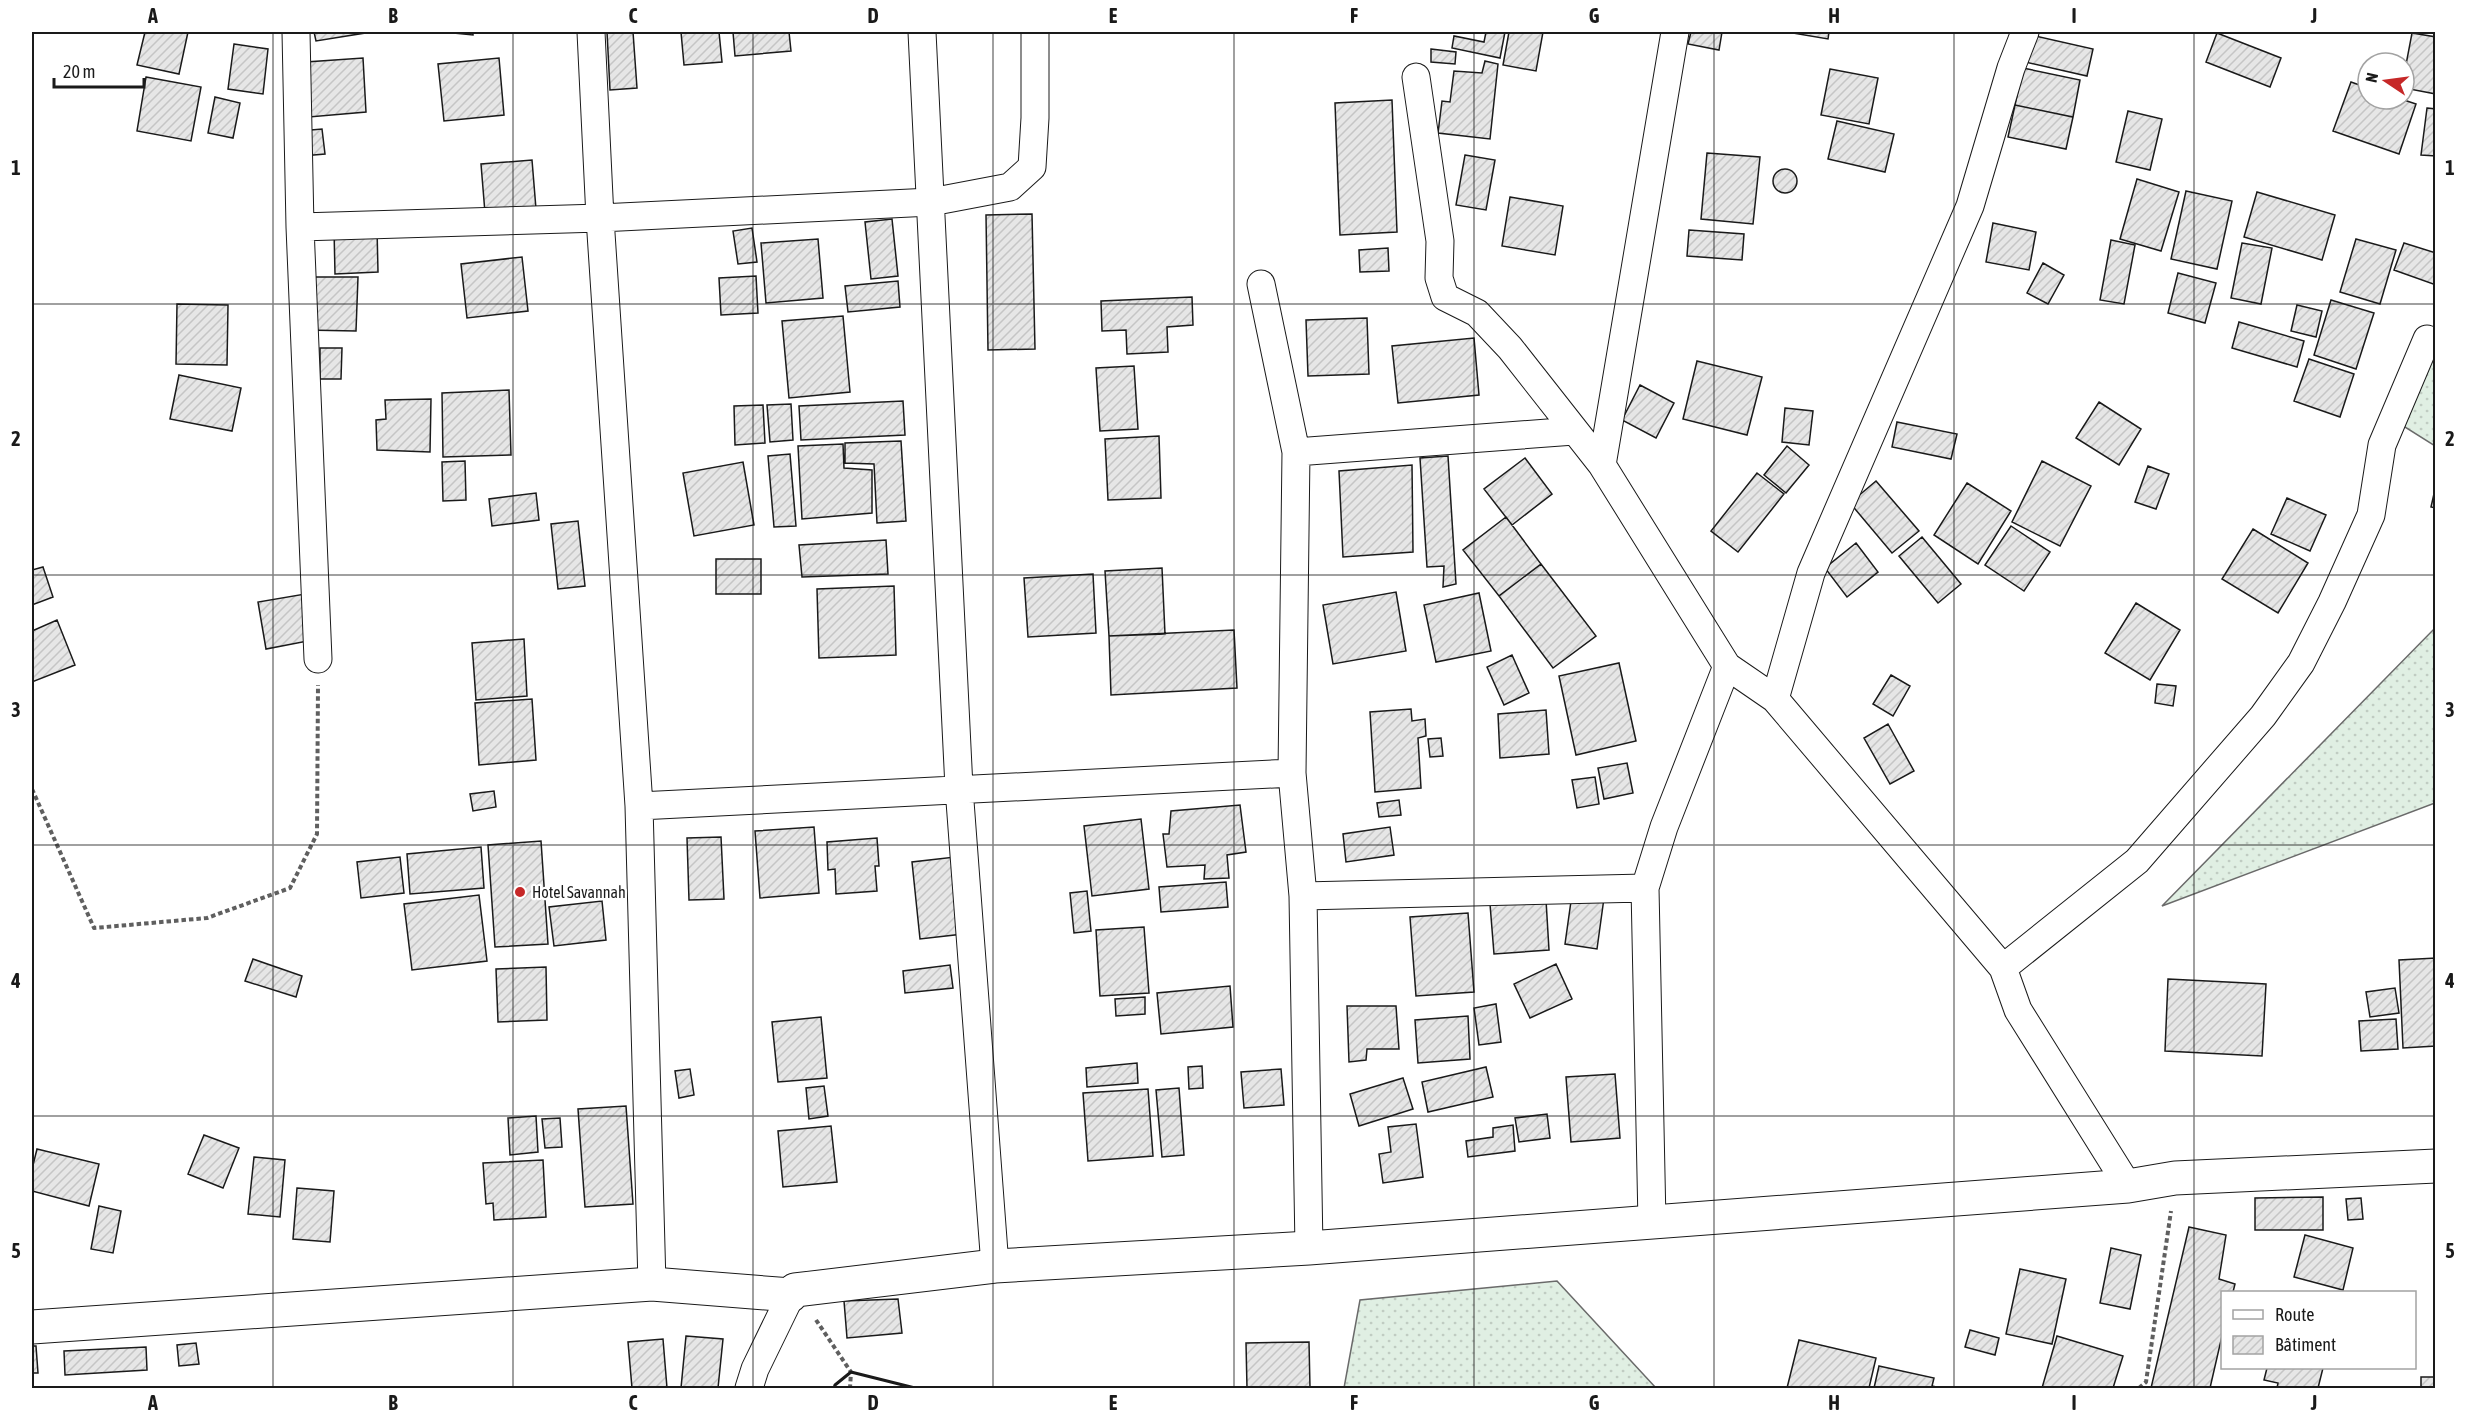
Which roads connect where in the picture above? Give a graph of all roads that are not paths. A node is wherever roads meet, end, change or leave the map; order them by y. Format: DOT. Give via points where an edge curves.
graph roads {
  1 [pos="296,32"];
  2 [pos="591,32"];
  3 [pos="922,32"];
  4 [pos="1035,32"];
  5 [pos="1675,32"];
  6 [pos="2025,32"];
  7 [pos="1416,78"];
  8 [pos="931,202"];
  9 [pos="600,218"];
  10 [pos="300,227"];
  11 [pos="1261,284"];
  12 [pos="2427,339"];
  13 [pos="1574,431"];
  14 [pos="1296,452"];
  15 [pos="1602,465"];
  16 [pos="318,659"];
  17 [pos="1727,666"];
  18 [pos="1775,699"];
  19 [pos="1292,773"];
  20 [pos="959,788"];
  21 [pos="639,806"];
  22 [pos="1645,888"];
  23 [pos="1303,896"];
  24 [pos="2003,968"];
  25 [pos="2436,1166"];
  26 [pos="2128,1186"];
  27 [pos="1652,1222"];
  28 [pos="1309,1248"];
  29 [pos="995,1266"];
  30 [pos="652,1284"];
  31 [pos="793,1292"];
  32 [pos="32,1327"];
  33 [pos="748,1389"];
  1 -- 10 [label="street"];
  2 -- 9 [label="street"];
  3 -- 8 [label="street"];
  4 -- 8 [label="street" via="1032,167 1010,187"];
  5 -- 15 [label="street"];
  6 -- 18 [label="street" via="1970,206 1811,573"];
  7 -- 13 [label="street" via="1440,241 1438,278 1446,297 1477,313 1510,348"];
  8 -- 9 [label="street"];
  8 -- 20 [label="street"];
  9 -- 10 [label="street"];
  9 -- 21 [label="street"];
  10 -- 16 [label="street"];
  11 -- 14 [label="street"];
  12 -- 24 [label="street" via="2382,445 2371,515 2301,663 2263,716 2137,861"];
  13 -- 14 [label="street"];
  13 -- 15 [label="street"];
  14 -- 19 [label="street"];
  15 -- 17 [label="street"];
  17 -- 18 [label="street"];
  17 -- 22 [label="street" via="1664,827"];
  18 -- 24 [label="street"];
  19 -- 20 [label="street"];
  19 -- 23 [label="street"];
  20 -- 21 [label="street"];
  20 -- 29 [label="street"];
  21 -- 30 [label="street"];
  22 -- 23 [label="street"];
  22 -- 27 [label="street"];
  23 -- 28 [label="street"];
  24 -- 26 [label="street" via="2018,1010"];
  25 -- 26 [label="highway" via="2175,1178"];
  26 -- 27 [label="highway"];
  27 -- 28 [label="highway"];
  28 -- 29 [label="highway"];
  29 -- 31 [label="highway"];
  30 -- 31 [label="highway"];
  30 -- 32 [label="highway"];
  31 -- 33 [label="street"];
}
